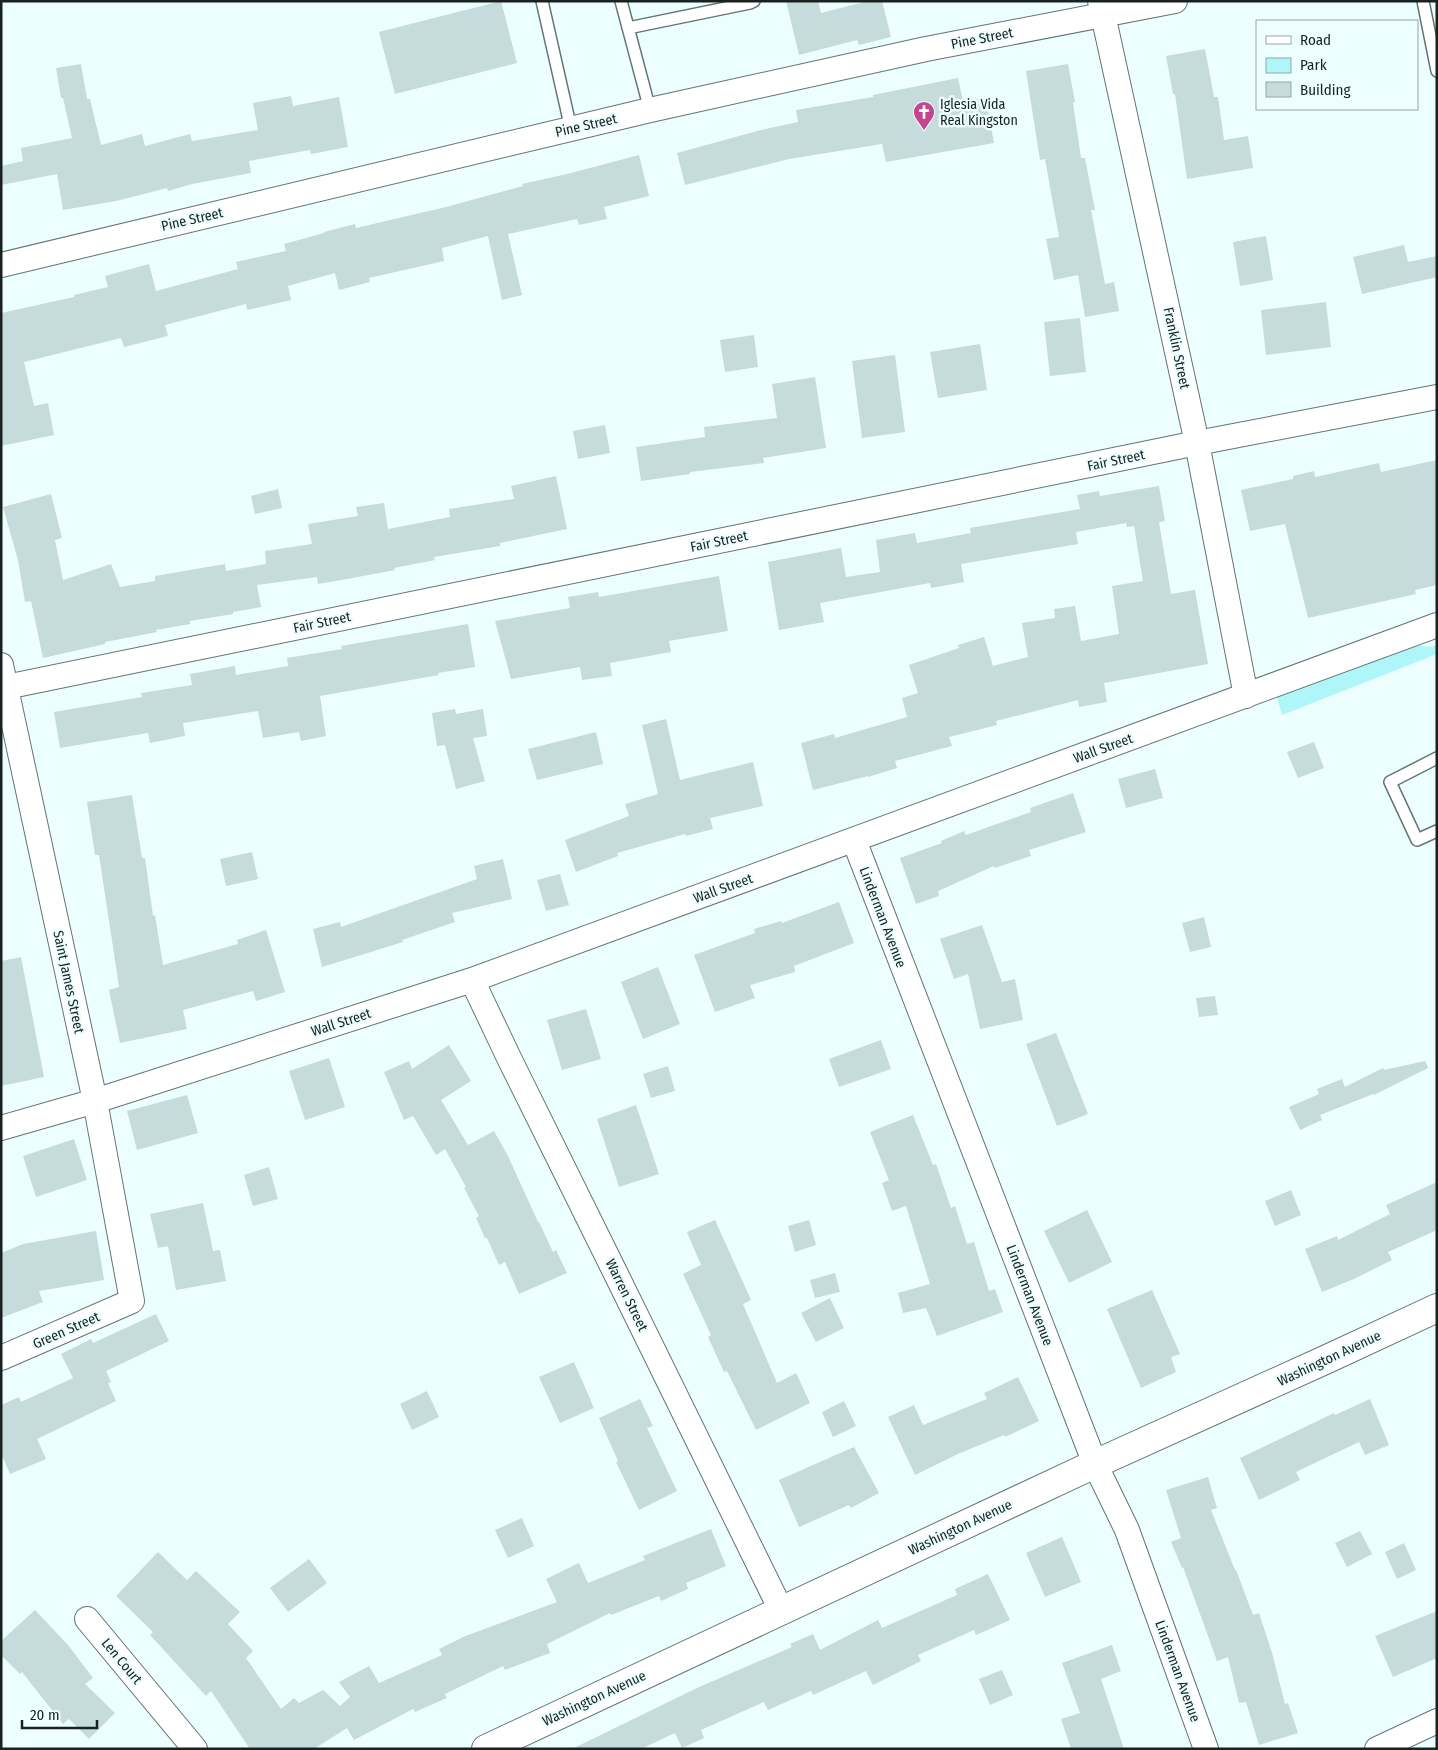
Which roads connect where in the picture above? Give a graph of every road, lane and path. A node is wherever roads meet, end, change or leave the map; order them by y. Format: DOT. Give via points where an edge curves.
graph roads {
  1 [pos="542,1"];
  2 [pos="621,1"];
  3 [pos="754,1"];
  4 [pos="1175,1"];
  5 [pos="1423,1"];
  6 [pos="1102,8"];
  7 [pos="628,28"];
  8 [pos="1437,71"];
  9 [pos="650,110"];
  10 [pos="571,129"];
  11 [pos="1,265"];
  12 [pos="1437,397"];
  13 [pos="1197,444"];
  14 [pos="1437,625"];
  15 [pos="3,680"];
  16 [pos="1246,696"];
  17 [pos="1437,758"];
  18 [pos="1437,831"];
  19 [pos="854,840"];
  20 [pos="472,980"];
  21 [pos="95,1101"];
  22 [pos="1,1128"];
  23 [pos="132,1301"];
  24 [pos="1437,1308"];
  25 [pos="1,1358"];
  26 [pos="1095,1464"];
  27 [pos="781,1610"];
  28 [pos="87,1619"];
  29 [pos="1437,1721"];
  30 [pos="195,1749"];
  31 [pos="486,1749"];
  32 [pos="1206,1749"];
  33 [pos="1377,1749"];
  1 -- 10 [label="lane"];
  2 -- 7 [label="lane"];
  3 -- 7 [label="lane"];
  4 -- 6 [label="street, Pine Street"];
  5 -- 8 [label="lane"];
  6 -- 9 [label="street, Pine Street"];
  6 -- 13 [label="street, Franklin Street"];
  7 -- 9 [label="lane"];
  9 -- 10 [label="street, Pine Street"];
  10 -- 11 [label="street, Pine Street"];
  12 -- 13 [label="street, Fair Street"];
  13 -- 15 [label="street, Fair Street"];
  13 -- 16 [label="street, Franklin Street"];
  14 -- 16 [label="street, Wall Street"];
  15 -- 21 [label="street, Saint James Street"];
  16 -- 19 [label="street, Wall Street"];
  17 -- 18 [label="lane" via="1390,782 1417,840"];
  19 -- 20 [label="street, Wall Street"];
  19 -- 26 [label="street, Linderman Avenue"];
  20 -- 21 [label="street, Wall Street"];
  20 -- 27 [label="street, Warren Street"];
  21 -- 22 [label="street, Wall Street"];
  21 -- 23 [label="street, Saint James Street"];
  23 -- 25 [label="street, Green Street"];
  24 -- 26 [label="main road, Washington Avenue"];
  26 -- 27 [label="main road, Washington Avenue"];
  26 -- 32 [label="street, Linderman Avenue" via="1127,1530"];
  27 -- 31 [label="main road, Washington Avenue"];
  28 -- 30 [label="street, Len Court"];
  29 -- 33 [label="street"];
}
